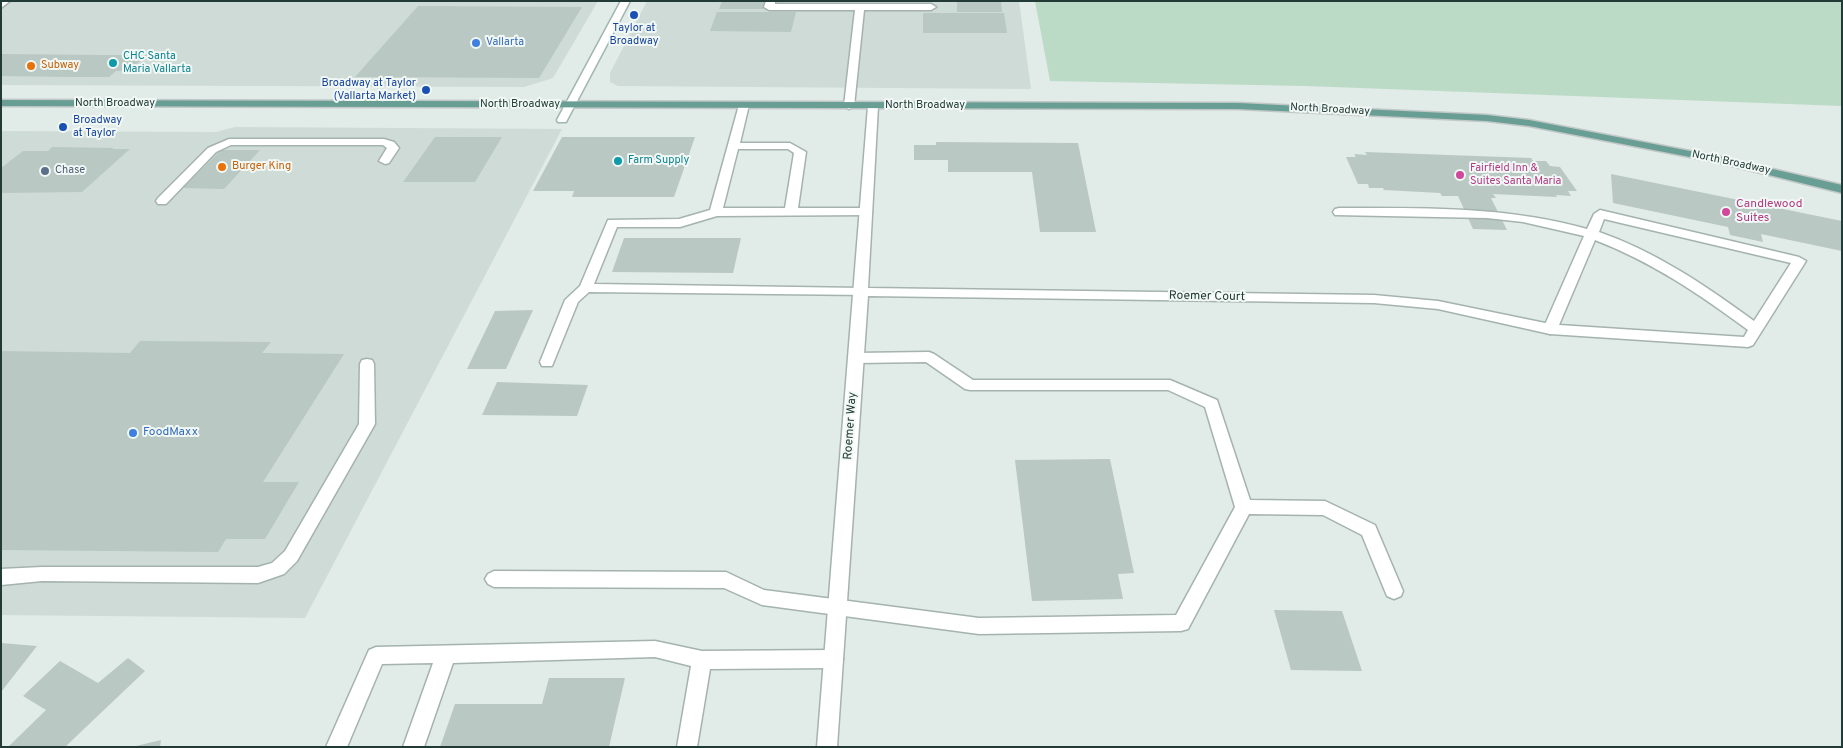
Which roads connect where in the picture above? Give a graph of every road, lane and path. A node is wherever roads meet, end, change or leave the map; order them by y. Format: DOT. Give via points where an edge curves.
graph roads {
  1 [pos="6,1"];
  2 [pos="626,1"];
  3 [pos="771,1"];
  4 [pos="1,4"];
  5 [pos="860,7"];
  6 [pos="931,7"];
  7 [pos="1,103"];
  8 [pos="571,105"];
  9 [pos="744,105"];
  10 [pos="848,106"];
  11 [pos="873,106"];
  12 [pos="562,120"];
  13 [pos="734,146"];
  14 [pos="385,161"];
  15 [pos="1842,190"];
  16 [pos="162,201"];
  17 [pos="716,212"];
  18 [pos="791,212"];
  19 [pos="866,212"];
  20 [pos="1339,212"];
  21 [pos="1592,234"];
  22 [pos="586,288"];
  23 [pos="861,292"];
  24 [pos="1550,329"];
  25 [pos="1756,329"];
  26 [pos="856,358"];
  27 [pos="547,362"];
  28 [pos="366,364"];
  29 [pos="1244,507"];
  30 [pos="1,577"];
  31 [pos="494,579"];
  32 [pos="1394,591"];
  33 [pos="838,607"];
  34 [pos="446,654"];
  35 [pos="833,659"];
  36 [pos="702,660"];
  37 [pos="336,747"];
  38 [pos="412,747"];
  39 [pos="687,747"];
  40 [pos="827,747"];
  1 -- 4 [label="street"];
  2 -- 8 [label="street"];
  3 -- 5 [label="street" via="769,7"];
  5 -- 6 [label="street"];
  5 -- 10 [label="street"];
  7 -- 8 [label="main road, North Broadway"];
  8 -- 9 [label="main road, North Broadway"];
  8 -- 12 [label="street"];
  9 -- 10 [label="main road, North Broadway"];
  9 -- 13 [label="street"];
  10 -- 11 [label="main road, North Broadway"];
  11 -- 15 [label="main road, North Broadway" via="1238,106 1487,118 1706,157"];
  11 -- 19 [label="street, Roemer Way"];
  13 -- 17 [label="street"];
  13 -- 18 [label="street" via="790,146 800,152"];
  14 -- 16 [label="street" via="393,148 384,142 229,142 212,150"];
  17 -- 18 [label="street"];
  17 -- 22 [label="street" via="680,223 612,223"];
  18 -- 19 [label="street"];
  19 -- 23 [label="street, Roemer Way"];
  20 -- 21 [label="street" via="1458,211 1548,222"];
  21 -- 24 [label="street"];
  21 -- 25 [label="street" via="1632,250 1678,275"];
  21 -- 25 [label="street" via="1600,214 1799,260"];
  22 -- 23 [label="street, Roemer Court"];
  22 -- 27 [label="street" via="572,300"];
  23 -- 24 [label="street, Roemer Court" via="1374,299 1438,305"];
  23 -- 26 [label="street, Roemer Way"];
  24 -- 25 [label="street, Roemer Court" via="1748,342"];
  26 -- 29 [label="street" via="929,357 970,384 1170,384 1212,404"];
  26 -- 33 [label="street, Roemer Way"];
  28 -- 30 [label="street" via="367,424 291,556 278,569 258,575 42,574"];
  29 -- 32 [label="street" via="1325,508 1369,530"];
  29 -- 33 [label="street" via="1181,623 979,626"];
  31 -- 33 [label="street" via="726,580 762,597"];
  33 -- 35 [label="street, Roemer Way"];
  34 -- 36 [label="street" via="655,649"];
  34 -- 37 [label="street" via="376,656"];
  34 -- 38 [label="street"];
  35 -- 36 [label="street"];
  35 -- 40 [label="street, Roemer Way"];
  36 -- 39 [label="street"];
}
